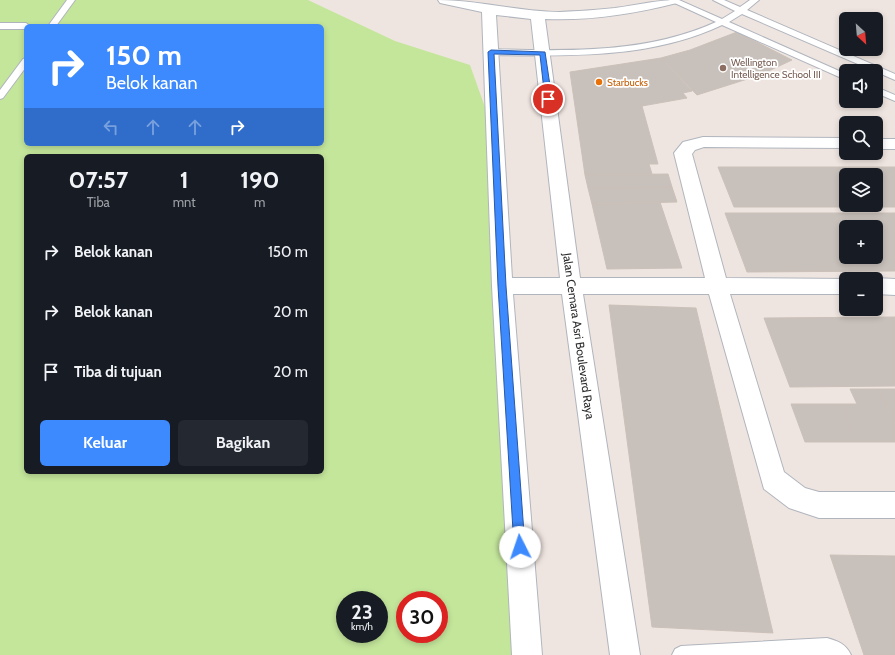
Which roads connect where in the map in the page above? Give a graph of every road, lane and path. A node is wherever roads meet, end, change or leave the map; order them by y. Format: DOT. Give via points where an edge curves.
graph roads {
  1 [pos="71,0"];
  2 [pos="445,0"];
  3 [pos="672,0"];
  4 [pos="717,0"];
  5 [pos="755,0"];
  6 [pos="489,10"];
  7 [pos="743,11"];
  8 [pos="538,16"];
  9 [pos="723,23"];
  10 [pos="53,24"];
  11 [pos="0,26"];
  12 [pos="24,26"];
  13 [pos="491,52"];
  14 [pos="543,53"];
  15 [pos="24,64"];
  16 [pos="839,74"];
  17 [pos="895,77"];
  18 [pos="883,93"];
  19 [pos="0,96"];
  20 [pos="895,98"];
  21 [pos="839,143"];
  22 [pos="883,144"];
  23 [pos="895,144"];
  24 [pos="571,285"];
  25 [pos="717,285"];
  26 [pos="502,286"];
  27 [pos="839,286"];
  28 [pos="883,286"];
  29 [pos="895,287"];
  30 [pos="895,505"];
  31 [pos="527,655"];
  32 [pos="625,655"];
  33 [pos="681,655"];
  34 [pos="842,655"];
  1 -- 10 [label="lane"];
  2 -- 6 [label="street"];
  3 -- 8 [label="street" via="610,14"];
  3 -- 9 [label="lane"];
  4 -- 7 [label="lane"];
  5 -- 7 [label="lane"];
  6 -- 8 [label="street"];
  6 -- 13 [label="street"];
  7 -- 9 [label="lane"];
  7 -- 17 [label="lane"];
  8 -- 14 [label="street, Jalan Cemara Asri Boulevard Raya"];
  9 -- 14 [label="lane" via="688,38 642,48"];
  9 -- 16 [label="lane"];
  11 -- 12 [label="lane"];
  13 -- 14 [label="lane"];
  13 -- 26 [label="street"];
  14 -- 24 [label="street, Jalan Cemara Asri Boulevard Raya"];
  15 -- 19 [label="lane"];
  18 -- 20 [label="lane"];
  21 -- 25 [label="street" via="704,142 689,146 683,154"];
  22 -- 23 [label="street"];
  24 -- 25 [label="street"];
  24 -- 26 [label="street"];
  24 -- 32 [label="street, Jalan Cemara Asri Boulevard Raya"];
  25 -- 27 [label="street"];
  25 -- 30 [label="street" via="773,480 798,499 819,505"];
  26 -- 31 [label="street"];
  28 -- 29 [label="street"];
  33 -- 34 [label="lane" via="828,647"];
}
